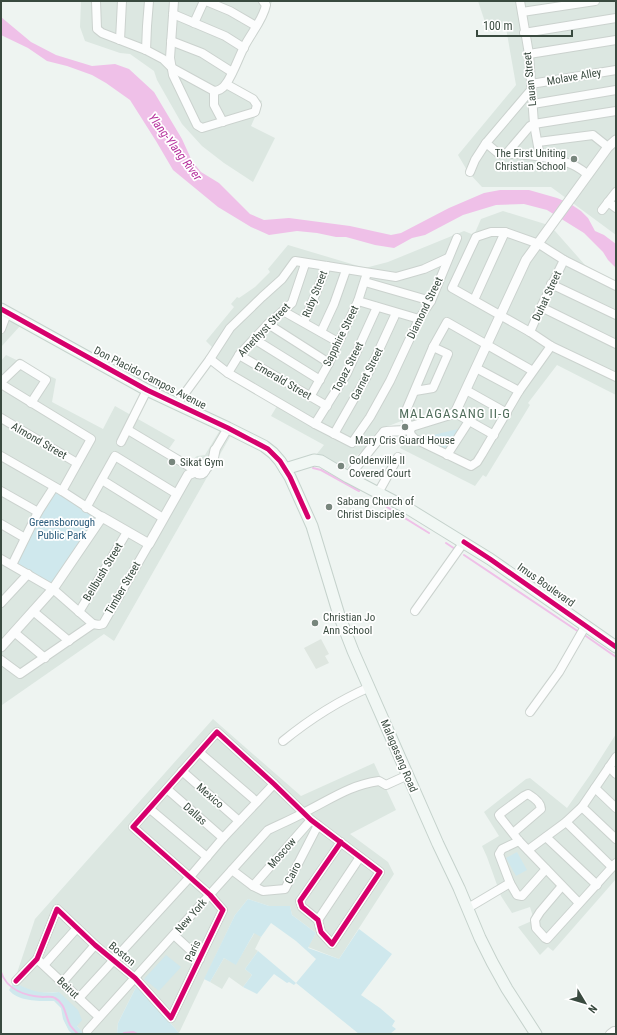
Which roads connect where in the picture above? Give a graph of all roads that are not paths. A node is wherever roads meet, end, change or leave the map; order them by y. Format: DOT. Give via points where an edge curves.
graph roads {
  1 [pos="96,1"];
  2 [pos="122,1"];
  3 [pos="149,1"];
  4 [pos="174,1"];
  5 [pos="205,1"];
  6 [pos="263,1"];
  7 [pos="520,1"];
  8 [pos="595,1"];
  9 [pos="522,12"];
  10 [pos="173,14"];
  11 [pos="616,18"];
  12 [pos="194,23"];
  13 [pos="256,26"];
  14 [pos="524,33"];
  15 [pos="120,40"];
  16 [pos="616,40"];
  17 [pos="171,41"];
  18 [pos="244,48"];
  19 [pos="146,50"];
  20 [pos="528,54"];
  21 [pos="172,68"];
  22 [pos="616,70"];
  23 [pos="232,72"];
  24 [pos="226,84"];
  25 [pos="531,87"];
  26 [pos="616,90"];
  27 [pos="214,91"];
  28 [pos="533,104"];
  29 [pos="616,111"];
  30 [pos="223,122"];
  31 [pos="534,124"];
  32 [pos="616,140"];
  33 [pos="538,142"];
  34 [pos="486,143"];
  35 [pos="608,147"];
  36 [pos="507,153"];
  37 [pos="540,157"];
  38 [pos="470,172"];
  39 [pos="588,174"];
  40 [pos="613,197"];
  41 [pos="616,208"];
  42 [pos="602,210"];
  43 [pos="505,232"];
  44 [pos="457,238"];
  45 [pos="539,244"];
  46 [pos="448,258"];
  47 [pos="564,260"];
  48 [pos="306,264"];
  49 [pos="327,266"];
  50 [pos="346,270"];
  51 [pos="366,278"];
  52 [pos="551,284"];
  53 [pos="616,286"];
  54 [pos="474,300"];
  55 [pos="358,301"];
  56 [pos="431,301"];
  57 [pos="377,307"];
  58 [pos="540,307"];
  59 [pos="4,311"];
  60 [pos="284,311"];
  61 [pos="396,313"];
  62 [pos="616,315"];
  63 [pos="501,317"];
  64 [pos="419,319"];
  65 [pos="304,322"];
  66 [pos="268,324"];
  67 [pos="1,329"];
  68 [pos="321,332"];
  69 [pos="530,332"];
  70 [pos="254,339"];
  71 [pos="338,342"];
  72 [pos="488,344"];
  73 [pos="616,344"];
  74 [pos="433,346"];
  75 [pos="551,346"];
  76 [pos="239,355"];
  77 [pos="210,359"];
  78 [pos="329,363"];
  79 [pos="476,368"];
  80 [pos="533,371"];
  81 [pos="228,372"];
  82 [pos="616,377"];
  83 [pos="320,380"];
  84 [pos="1,383"];
  85 [pos="147,390"];
  86 [pos="466,390"];
  87 [pos="519,390"];
  88 [pos="415,392"];
  89 [pos="310,397"];
  90 [pos="31,403"];
  91 [pos="177,404"];
  92 [pos="327,406"];
  93 [pos="507,413"];
  94 [pos="455,414"];
  95 [pos="1,418"];
  96 [pos="469,421"];
  97 [pos="315,424"];
  98 [pos="410,426"];
  99 [pos="228,428"];
  100 [pos="128,430"];
  101 [pos="334,434"];
  102 [pos="494,435"];
  103 [pos="121,442"];
  104 [pos="215,450"];
  105 [pos="447,455"];
  106 [pos="1,456"];
  107 [pos="398,457"];
  108 [pos="77,463"];
  109 [pos="285,468"];
  110 [pos="199,469"];
  111 [pos="348,477"];
  112 [pos="102,480"];
  113 [pos="54,487"];
  114 [pos="1,491"];
  115 [pos="62,491"];
  116 [pos="378,493"];
  117 [pos="177,494"];
  118 [pos="86,508"];
  119 [pos="38,512"];
  120 [pos="102,517"];
  121 [pos="163,518"];
  122 [pos="1,524"];
  123 [pos="127,532"];
  124 [pos="25,538"];
  125 [pos="464,542"];
  126 [pos="148,544"];
  127 [pos="1,559"];
  128 [pos="12,565"];
  129 [pos="28,574"];
  130 [pos="53,590"];
  131 [pos="1,603"];
  132 [pos="34,611"];
  133 [pos="415,611"];
  134 [pos="79,612"];
  135 [pos="93,624"];
  136 [pos="586,625"];
  137 [pos="14,632"];
  138 [pos="69,641"];
  139 [pos="1,646"];
  140 [pos="616,647"];
  141 [pos="45,658"];
  142 [pos="1,660"];
  143 [pos="370,687"];
  144 [pos="530,712"];
  145 [pos="283,741"];
  146 [pos="199,752"];
  147 [pos="616,757"];
  148 [pos="609,767"];
  149 [pos="182,771"];
  150 [pos="616,774"];
  151 [pos="408,776"];
  152 [pos="274,784"];
  153 [pos="595,788"];
  154 [pos="167,789"];
  155 [pos="257,802"];
  156 [pos="582,807"];
  157 [pos="616,808"];
  158 [pos="150,809"];
  159 [pos="304,813"];
  160 [pos="239,821"];
  161 [pos="566,822"];
  162 [pos="315,823"];
  163 [pos="513,833"];
  164 [pos="546,837"];
  165 [pos="222,838"];
  166 [pos="616,839"];
  167 [pos="519,840"];
  168 [pos="341,842"];
  169 [pos="528,850"];
  170 [pos="207,857"];
  171 [pos="360,857"];
  172 [pos="614,865"];
  173 [pos="546,869"];
  174 [pos="232,870"];
  175 [pos="189,878"];
  176 [pos="510,883"];
  177 [pos="597,885"];
  178 [pos="253,886"];
  179 [pos="562,886"];
  180 [pos="210,895"];
  181 [pos="579,903"];
  182 [pos="468,908"];
  183 [pos="318,920"];
  184 [pos="77,928"];
  185 [pos="174,935"];
  186 [pos="95,945"];
  187 [pos="37,959"];
  188 [pos="200,959"];
  189 [pos="113,961"];
  190 [pos="44,966"];
  191 [pos="135,978"];
  192 [pos="16,980"];
  193 [pos="62,983"];
  194 [pos="79,998"];
  195 [pos="99,1017"];
  196 [pos="171,1018"];
  197 [pos="87,1031"];
  198 [pos="616,1032"];
  199 [pos="536,1034"];
  200 [pos="610,1034"];
  1 -- 15 [label="street" via="97,29"];
  2 -- 15 [label="street"];
  3 -- 19 [label="street"];
  4 -- 10 [label="street"];
  5 -- 12 [label="street"];
  5 -- 13 [label="street" via="230,11"];
  6 -- 13 [label="street" via="266,5"];
  7 -- 9 [label="street, Lauan Street"];
  8 -- 9 [label="street"];
  9 -- 14 [label="street, Lauan Street"];
  10 -- 12 [label="street"];
  10 -- 17 [label="street"];
  11 -- 14 [label="street"];
  12 -- 18 [label="street" via="225,36"];
  13 -- 18 [label="street"];
  14 -- 20 [label="street, Lauan Street"];
  15 -- 19 [label="street"];
  16 -- 20 [label="street"];
  17 -- 21 [label="street"];
  17 -- 23 [label="street" via="202,53"];
  18 -- 23 [label="street"];
  19 -- 21 [label="street" via="163,59"];
  20 -- 25 [label="street, Lauan Street"];
  21 -- 27 [label="street"];
  21 -- 30 [label="street" via="198,125 202,128"];
  22 -- 25 [label="street, Molave Alley"];
  23 -- 24 [label="street"];
  24 -- 27 [label="street" via="221,90"];
  24 -- 30 [label="street" via="254,99 257,105 255,112"];
  25 -- 28 [label="street, Lauan Street"];
  25 -- 34 [label="street"];
  26 -- 28 [label="street"];
  27 -- 30 [label="street" via="214,105"];
  28 -- 31 [label="street, Lauan Street"];
  29 -- 31 [label="street"];
  31 -- 33 [label="street, Lauan Street"];
  31 -- 36 [label="street"];
  32 -- 35 [label="street"];
  33 -- 35 [label="street" via="593,136"];
  33 -- 37 [label="street, Lauan Street"];
  34 -- 36 [label="street" via="499,154"];
  34 -- 38 [label="street"];
  35 -- 39 [label="street"];
  36 -- 37 [label="street"];
  37 -- 39 [label="street" via="570,163"];
  39 -- 45 [label="street"];
  40 -- 41 [label="street"];
  40 -- 42 [label="street"];
  43 -- 45 [label="street"];
  43 -- 54 [label="street"];
  43 -- 54 [label="street" via="491,232 476,237 452,288"];
  44 -- 46 [label="street"];
  45 -- 47 [label="street"];
  45 -- 63 [label="street" via="526,260"];
  46 -- 51 [label="street, Diamond Street" via="424,269 396,277"];
  46 -- 56 [label="street, Diamond Street"];
  47 -- 52 [label="street, Duhat Street"];
  47 -- 53 [label="street"];
  48 -- 49 [label="street, Diamond Street"];
  48 -- 60 [label="street, Amethyst Street" via="292,303"];
  48 -- 77 [label="street, Diamond Street" via="295,261 282,279 230,328"];
  49 -- 50 [label="street, Diamond Street"];
  49 -- 65 [label="street, Ruby Street"];
  50 -- 51 [label="street, Diamond Street"];
  50 -- 68 [label="street"];
  51 -- 55 [label="street, Sapphire Street"];
  51 -- 56 [label="street"];
  52 -- 58 [label="street, Duhat Street"];
  52 -- 62 [label="street"];
  54 -- 63 [label="street"];
  55 -- 57 [label="street"];
  55 -- 71 [label="street, Sapphire Street"];
  56 -- 64 [label="street, Diamond Street"];
  57 -- 61 [label="street"];
  57 -- 92 [label="street, Topaz Street" via="347,372"];
  58 -- 69 [label="street, Duhat Street"];
  58 -- 73 [label="street"];
  59 -- 67 [label="street"];
  59 -- 85 [label="main road, Don Placido Campos Avenue"];
  60 -- 65 [label="street"];
  60 -- 66 [label="street, Amethyst Street"];
  61 -- 64 [label="street"];
  61 -- 101 [label="street, Garnet Street" via="367,376"];
  63 -- 69 [label="street"];
  63 -- 72 [label="street"];
  64 -- 101 [label="street, Diamond Street" via="390,381 352,443"];
  65 -- 68 [label="street"];
  66 -- 70 [label="street, Amethyst Street"];
  66 -- 78 [label="street"];
  68 -- 71 [label="street"];
  69 -- 75 [label="street"];
  70 -- 76 [label="street, Amethyst Street"];
  70 -- 83 [label="street"];
  71 -- 78 [label="street, Sapphire Street"];
  72 -- 74 [label="street" via="447,322"];
  72 -- 79 [label="street"];
  72 -- 80 [label="street"];
  74 -- 88 [label="street"];
  74 -- 88 [label="street" via="448,354 433,388"];
  75 -- 80 [label="street"];
  75 -- 82 [label="street"];
  76 -- 81 [label="street, Amethyst Street"];
  76 -- 89 [label="street, Emerald Street"];
  77 -- 81 [label="street, Diamond Street"];
  77 -- 91 [label="street, Diamond Street"];
  78 -- 83 [label="street, Sapphire Street"];
  79 -- 86 [label="street"];
  79 -- 87 [label="street"];
  80 -- 87 [label="street"];
  81 -- 97 [label="street, Diamond Street"];
  83 -- 89 [label="street, Sapphire Street"];
  84 -- 90 [label="street"];
  84 -- 90 [label="street" via="20,364 46,380"];
  85 -- 91 [label="main road, Don Placido Campos Avenue"];
  85 -- 100 [label="street"];
  86 -- 93 [label="street"];
  86 -- 94 [label="street"];
  87 -- 93 [label="street"];
  88 -- 98 [label="street" via="405,413"];
  89 -- 92 [label="street, Emerald Street"];
  90 -- 108 [label="street" via="91,439"];
  91 -- 99 [label="main road, Don Placido Campos Avenue"];
  92 -- 97 [label="street, Topaz Street"];
  93 -- 102 [label="street"];
  94 -- 96 [label="street"];
  94 -- 98 [label="street"];
  95 -- 108 [label="street, Almond Street"];
  96 -- 102 [label="street"];
  96 -- 105 [label="street"];
  97 -- 101 [label="street, Diamond Street"];
  98 -- 105 [label="street" via="411,435 415,439"];
  98 -- 111 [label="street" via="405,431 384,432"];
  99 -- 104 [label="street, Timber Street"];
  99 -- 109 [label="main road, Don Placido Campos Avenue" via="268,449 277,456"];
  100 -- 103 [label="street"];
  100 -- 110 [label="street"];
  102 -- 105 [label="street" via="477,462 470,466"];
  104 -- 110 [label="street, Timber Street" via="213,460"];
  106 -- 113 [label="street"];
  107 -- 116 [label="street"];
  108 -- 115 [label="street"];
  109 -- 111 [label="main road, Imus Boulevard" via="318,460"];
  109 -- 143 [label="main road, Malagasang Road" via="312,526 339,615"];
  110 -- 117 [label="street, Timber Street" via="188,475"];
  111 -- 116 [label="main road, Imus Boulevard"];
  112 -- 117 [label="street" via="117,456"];
  112 -- 118 [label="street"];
  112 -- 121 [label="street"];
  113 -- 115 [label="street"];
  113 -- 119 [label="street"];
  114 -- 119 [label="street"];
  115 -- 118 [label="street"];
  116 -- 125 [label="main road, Imus Boulevard" via="409,508"];
  117 -- 121 [label="street, Timber Street"];
  118 -- 120 [label="street"];
  119 -- 124 [label="street"];
  120 -- 123 [label="street"];
  120 -- 130 [label="street"];
  121 -- 126 [label="street, Timber Street"];
  122 -- 124 [label="street"];
  123 -- 126 [label="street"];
  123 -- 134 [label="street, Bellbush Street"];
  124 -- 128 [label="street"];
  125 -- 133 [label="street"];
  125 -- 136 [label="main road, Imus Boulevard"];
  126 -- 135 [label="street, Timber Street" via="104,623"];
  127 -- 128 [label="street"];
  128 -- 129 [label="street"];
  129 -- 130 [label="street"];
  129 -- 131 [label="street"];
  130 -- 132 [label="street"];
  130 -- 134 [label="street"];
  132 -- 137 [label="street"];
  132 -- 138 [label="street"];
  134 -- 135 [label="street"];
  135 -- 138 [label="street, Timber Street"];
  136 -- 140 [label="main road, Imus Boulevard"];
  136 -- 144 [label="street" via="559,672"];
  137 -- 139 [label="street"];
  137 -- 141 [label="street"];
  138 -- 141 [label="street, Timber Street"];
  141 -- 142 [label="street, Timber Street" via="20,674"];
  143 -- 145 [label="street" via="335,704"];
  143 -- 151 [label="main road, Malagasang Road"];
  146 -- 149 [label="street"];
  146 -- 152 [label="street" via="217,732"];
  146 -- 155 [label="street"];
  147 -- 148 [label="street"];
  148 -- 150 [label="street"];
  148 -- 153 [label="street"];
  149 -- 154 [label="street"];
  149 -- 160 [label="street, Mexico"];
  151 -- 159 [label="street, New York" via="386,785 379,781 363,783 331,797"];
  151 -- 182 [label="main road, Malagasang Road"];
  152 -- 155 [label="street"];
  152 -- 159 [label="street"];
  153 -- 156 [label="street"];
  153 -- 157 [label="street"];
  154 -- 158 [label="street"];
  154 -- 165 [label="street, Dallas"];
  155 -- 160 [label="street"];
  156 -- 161 [label="street"];
  156 -- 166 [label="street"];
  158 -- 170 [label="street"];
  158 -- 175 [label="street" via="133,827"];
  159 -- 162 [label="street"];
  159 -- 174 [label="street, New York" via="268,830"];
  160 -- 165 [label="street"];
  161 -- 164 [label="street"];
  161 -- 172 [label="street"];
  162 -- 168 [label="street"];
  162 -- 178 [label="street, Moscow"];
  162 -- 178 [label="street, Cairo" via="285,889 263,891"];
  163 -- 163 [label="street" via="499,815 528,794 541,805 541,809"];
  163 -- 167 [label="street"];
  164 -- 169 [label="street"];
  164 -- 177 [label="street"];
  165 -- 170 [label="street"];
  167 -- 169 [label="street"];
  167 -- 176 [label="street" via="499,852"];
  168 -- 171 [label="street"];
  168 -- 183 [label="street" via="300,901 302,907"];
  169 -- 173 [label="street"];
  170 -- 175 [label="street"];
  171 -- 183 [label="street"];
  171 -- 183 [label="street" via="380,872 332,944 321,932"];
  172 -- 177 [label="street"];
  173 -- 176 [label="street" via="522,896 517,895"];
  173 -- 179 [label="street"];
  174 -- 178 [label="street, Cairo"];
  174 -- 180 [label="street, New York"];
  175 -- 180 [label="street"];
  175 -- 189 [label="street"];
  176 -- 182 [label="street"];
  177 -- 181 [label="street"];
  179 -- 181 [label="street"];
  179 -- 181 [label="street" via="535,920 536,928 544,938 550,938"];
  180 -- 185 [label="street, New York"];
  180 -- 188 [label="street, Paris" via="223,910"];
  182 -- 199 [label="main road, Malagasang Road" via="480,938 507,990"];
  184 -- 186 [label="street, Boston"];
  184 -- 187 [label="street, Boston" via="57,909"];
  184 -- 190 [label="street"];
  185 -- 188 [label="street"];
  185 -- 191 [label="street, New York"];
  186 -- 189 [label="street, Boston"];
  186 -- 193 [label="street"];
  187 -- 190 [label="street, Beirut"];
  187 -- 192 [label="street"];
  188 -- 196 [label="street, Paris"];
  189 -- 191 [label="street, Boston"];
  189 -- 194 [label="street"];
  190 -- 193 [label="street, Beirut"];
  191 -- 195 [label="street, New York"];
  191 -- 196 [label="street, Boston"];
  193 -- 194 [label="street, Beirut"];
  194 -- 195 [label="street, Beirut"];
  195 -- 197 [label="street, New York"];
  198 -- 200 [label="street"];
}
